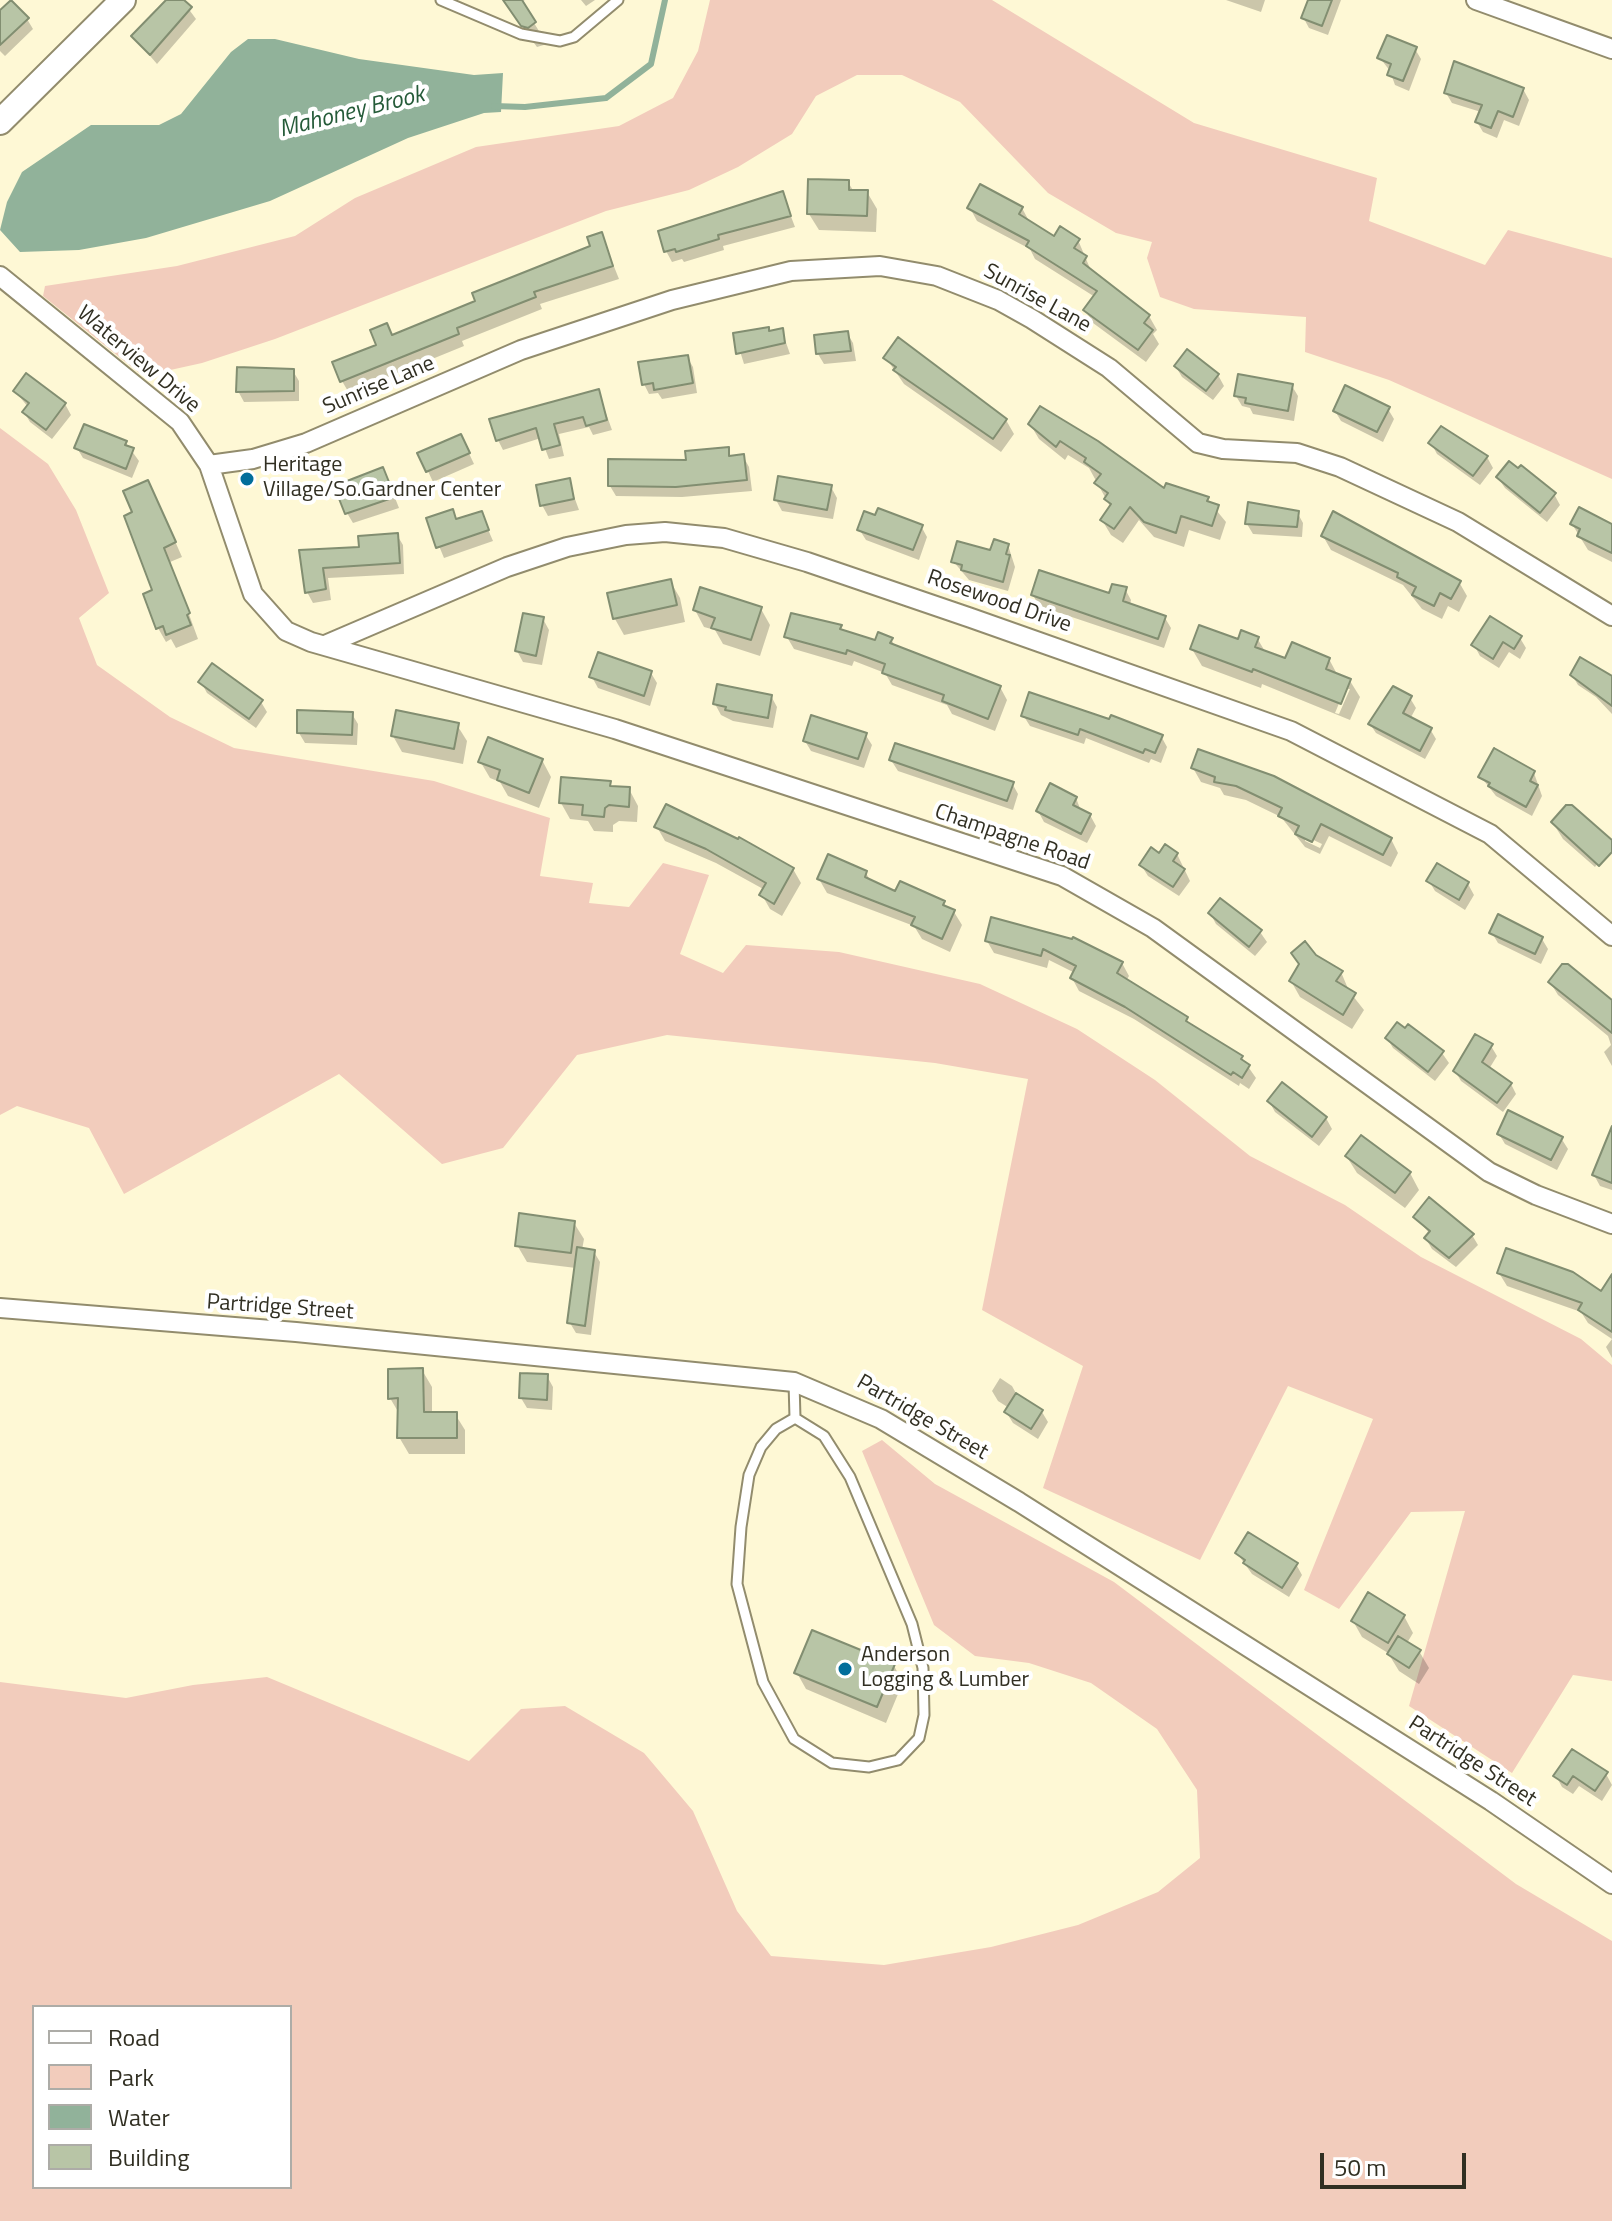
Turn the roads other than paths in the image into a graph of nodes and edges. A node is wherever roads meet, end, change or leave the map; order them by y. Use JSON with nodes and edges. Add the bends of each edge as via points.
{"nodes":[{"id":1,"x":123,"y":0,"type":"edge"},
{"id":2,"x":441,"y":0,"type":"edge"},
{"id":3,"x":618,"y":0,"type":"edge"},
{"id":4,"x":1476,"y":0,"type":"edge"},
{"id":5,"x":1612,"y":49,"type":"edge"},
{"id":6,"x":0,"y":122,"type":"edge"},
{"id":7,"x":0,"y":276,"type":"edge"},
{"id":8,"x":209,"y":465,"type":"junction"},
{"id":9,"x":1612,"y":616,"type":"edge"},
{"id":10,"x":325,"y":645,"type":"junction"},
{"id":11,"x":1612,"y":936,"type":"edge"},
{"id":12,"x":1612,"y":1224,"type":"edge"},
{"id":13,"x":0,"y":1308,"type":"edge"},
{"id":14,"x":794,"y":1382,"type":"junction"},
{"id":15,"x":795,"y":1418,"type":"junction"},
{"id":16,"x":1612,"y":1884,"type":"edge"}],
"edges":[{"from":1,"to":6,"type":"main road"},
{"from":2,"to":3,"type":"lane","via":[[521,34],[560,41],[582,31]]},
{"from":4,"to":5,"type":"street"},
{"from":7,"to":8,"type":"street","name":"Waterview Drive","via":[[170,412]]},
{"from":8,"to":9,"type":"street","name":"Sunrise Lane","via":[[306,443],[521,350],[672,300],[791,271],[880,266],[937,276],[1021,312],[1109,368],[1198,443],[1297,453],[1340,467],[1458,522]]},
{"from":8,"to":10,"type":"street","name":"Waterview Drive","via":[[253,594],[278,626]]},
{"from":10,"to":11,"type":"street","name":"Rosewood Drive","via":[[567,547],[665,532],[724,538],[927,602],[1291,731],[1490,834]]},
{"from":10,"to":12,"type":"street","name":"Champagne Road","via":[[615,729],[1062,876],[1153,928],[1489,1172]]},
{"from":13,"to":14,"type":"street","name":"Partridge Street","via":[[312,1333]]},
{"from":14,"to":15,"type":"lane"},
{"from":14,"to":16,"type":"street","name":"Partridge Street","via":[[881,1419],[1019,1502],[1491,1801]]},
{"from":15,"to":15,"type":"lane","via":[[761,1447],[749,1475],[741,1527],[737,1584],[763,1682],[794,1739],[832,1763],[869,1767],[898,1760],[919,1738],[924,1715],[923,1668],[912,1624],[850,1477],[824,1436]]}]}
